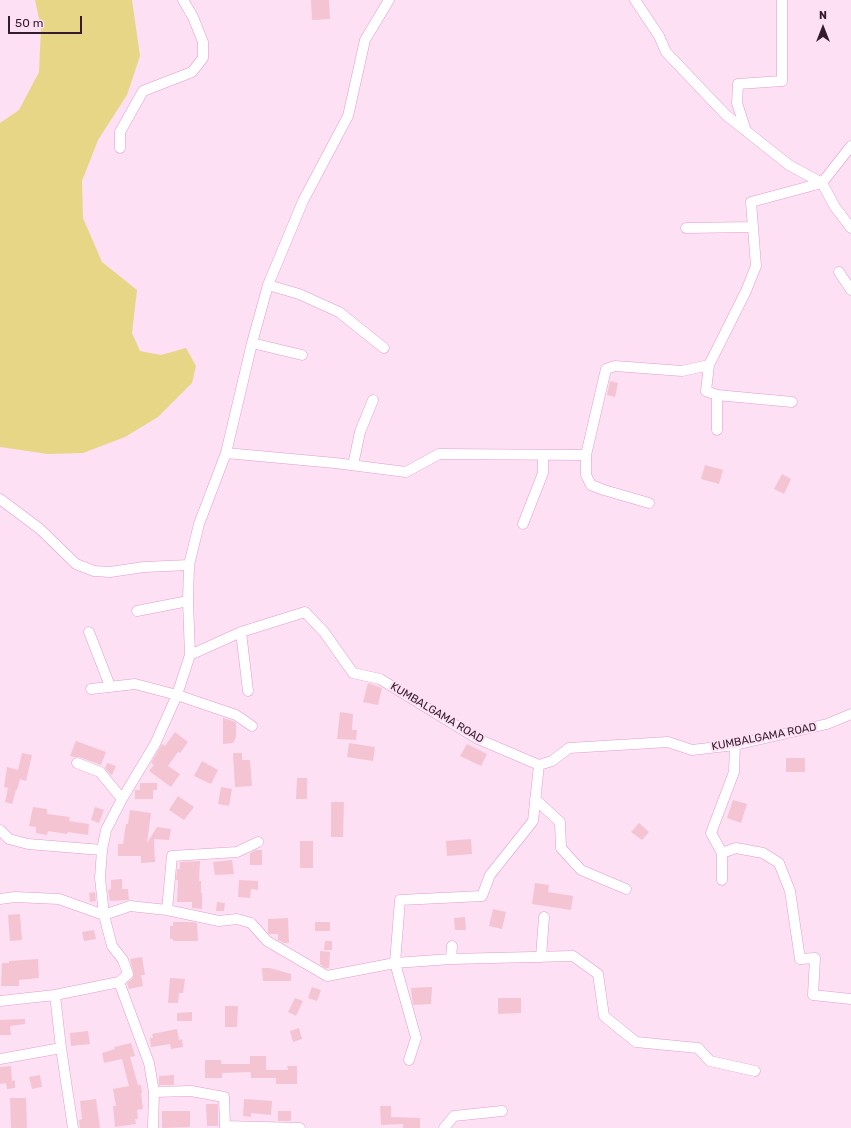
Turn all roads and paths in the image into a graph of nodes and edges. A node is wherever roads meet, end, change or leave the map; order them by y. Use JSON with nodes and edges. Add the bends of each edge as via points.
{"nodes":[{"id":1,"x":182,"y":0,"type":"edge"},
{"id":2,"x":389,"y":0,"type":"edge"},
{"id":3,"x":635,"y":0,"type":"edge"},
{"id":4,"x":782,"y":0,"type":"edge"},
{"id":5,"x":746,"y":131,"type":"junction"},
{"id":6,"x":851,"y":146,"type":"edge"},
{"id":7,"x":120,"y":148,"type":"dead end"},
{"id":8,"x":822,"y":183,"type":"junction"},
{"id":9,"x":753,"y":227,"type":"junction"},
{"id":10,"x":686,"y":228,"type":"dead end"},
{"id":11,"x":851,"y":228,"type":"edge"},
{"id":12,"x":839,"y":272,"type":"dead end"},
{"id":13,"x":268,"y":285,"type":"junction"},
{"id":14,"x":851,"y":290,"type":"edge"},
{"id":15,"x":252,"y":343,"type":"junction"},
{"id":16,"x":384,"y":348,"type":"dead end"},
{"id":17,"x":302,"y":355,"type":"dead end"},
{"id":18,"x":709,"y":365,"type":"junction"},
{"id":19,"x":717,"y":395,"type":"junction"},
{"id":20,"x":373,"y":400,"type":"dead end"},
{"id":21,"x":792,"y":402,"type":"dead end"},
{"id":22,"x":717,"y":430,"type":"dead end"},
{"id":23,"x":226,"y":453,"type":"junction"},
{"id":24,"x":544,"y":455,"type":"junction"},
{"id":25,"x":586,"y":455,"type":"junction"},
{"id":26,"x":353,"y":465,"type":"junction"},
{"id":27,"x":0,"y":499,"type":"edge"},
{"id":28,"x":649,"y":503,"type":"dead end"},
{"id":29,"x":523,"y":524,"type":"dead end"},
{"id":30,"x":189,"y":565,"type":"junction"},
{"id":31,"x":188,"y":601,"type":"junction"},
{"id":32,"x":137,"y":611,"type":"dead end"},
{"id":33,"x":88,"y":632,"type":"dead end"},
{"id":34,"x":241,"y":632,"type":"junction"},
{"id":35,"x":190,"y":655,"type":"junction"},
{"id":36,"x":110,"y":686,"type":"junction"},
{"id":37,"x":91,"y":688,"type":"dead end"},
{"id":38,"x":248,"y":692,"type":"dead end"},
{"id":39,"x":177,"y":695,"type":"junction"},
{"id":40,"x":851,"y":714,"type":"edge"},
{"id":41,"x":252,"y":726,"type":"dead end"},
{"id":42,"x":735,"y":745,"type":"junction"},
{"id":43,"x":77,"y":763,"type":"dead end"},
{"id":44,"x":539,"y":765,"type":"junction"},
{"id":45,"x":122,"y":799,"type":"junction"},
{"id":46,"x":535,"y":799,"type":"junction"},
{"id":47,"x":0,"y":830,"type":"edge"},
{"id":48,"x":258,"y":842,"type":"dead end"},
{"id":49,"x":102,"y":850,"type":"junction"},
{"id":50,"x":722,"y":853,"type":"junction"},
{"id":51,"x":722,"y":880,"type":"dead end"},
{"id":52,"x":626,"y":889,"type":"dead end"},
{"id":53,"x":0,"y":899,"type":"edge"},
{"id":54,"x":166,"y":910,"type":"junction"},
{"id":55,"x":104,"y":915,"type":"junction"},
{"id":56,"x":544,"y":917,"type":"dead end"},
{"id":57,"x":452,"y":946,"type":"dead end"},
{"id":58,"x":541,"y":957,"type":"junction"},
{"id":59,"x":451,"y":959,"type":"junction"},
{"id":60,"x":395,"y":962,"type":"junction"},
{"id":61,"x":119,"y":982,"type":"junction"},
{"id":62,"x":55,"y":995,"type":"junction"},
{"id":63,"x":851,"y":999,"type":"edge"},
{"id":64,"x":0,"y":1001,"type":"edge"},
{"id":65,"x":61,"y":1048,"type":"junction"},
{"id":66,"x":0,"y":1058,"type":"edge"},
{"id":67,"x":409,"y":1060,"type":"dead end"},
{"id":68,"x":755,"y":1071,"type":"dead end"},
{"id":69,"x":154,"y":1092,"type":"junction"},
{"id":70,"x":502,"y":1111,"type":"dead end"},
{"id":71,"x":73,"y":1128,"type":"edge"},
{"id":72,"x":153,"y":1128,"type":"edge"},
{"id":73,"x":300,"y":1128,"type":"edge"},
{"id":74,"x":444,"y":1128,"type":"edge"}],
"edges":[{"from":1,"to":7,"type":"street","via":[[193,17],[203,42],[203,58],[192,72],[143,91],[120,132]]},
{"from":2,"to":13,"type":"street","via":[[365,40],[348,116],[302,201]]},
{"from":3,"to":5,"type":"street","via":[[659,36],[666,52],[726,115]]},
{"from":4,"to":5,"type":"street","via":[[782,81],[738,84],[737,103]]},
{"from":5,"to":8,"type":"street","via":[[789,165]]},
{"from":6,"to":8,"type":"street"},
{"from":8,"to":9,"type":"street","via":[[751,202]]},
{"from":8,"to":11,"type":"street"},
{"from":9,"to":10,"type":"street"},
{"from":9,"to":18,"type":"street","via":[[756,266]]},
{"from":12,"to":14,"type":"street"},
{"from":13,"to":15,"type":"street"},
{"from":13,"to":16,"type":"street","via":[[299,294],[339,312]]},
{"from":15,"to":17,"type":"street"},
{"from":15,"to":23,"type":"street"},
{"from":18,"to":19,"type":"street","via":[[706,391]]},
{"from":18,"to":25,"type":"street","via":[[682,371],[615,366],[606,369]]},
{"from":19,"to":21,"type":"street"},
{"from":19,"to":22,"type":"street"},
{"from":20,"to":26,"type":"street","via":[[360,432]]},
{"from":23,"to":26,"type":"street"},
{"from":23,"to":30,"type":"street","via":[[199,524]]},
{"from":24,"to":25,"type":"street"},
{"from":24,"to":26,"type":"street","via":[[439,454],[406,472]]},
{"from":24,"to":29,"type":"street","via":[[543,473]]},
{"from":25,"to":28,"type":"street","via":[[586,476],[591,485]]},
{"from":27,"to":30,"type":"street","via":[[40,530],[76,564],[94,571],[110,572]]},
{"from":30,"to":31,"type":"street"},
{"from":31,"to":32,"type":"street"},
{"from":31,"to":35,"type":"street"},
{"from":33,"to":36,"type":"street"},
{"from":34,"to":35,"type":"street","name":"KUMBALGAMA ROAD"},
{"from":34,"to":38,"type":"street"},
{"from":34,"to":44,"type":"street","name":"KUMBALGAMA ROAD","via":[[305,612],[324,632],[353,673],[380,679],[478,739]]},
{"from":35,"to":39,"type":"street"},
{"from":36,"to":37,"type":"street"},
{"from":36,"to":39,"type":"street","via":[[135,684]]},
{"from":39,"to":41,"type":"street","via":[[236,715]]},
{"from":39,"to":45,"type":"street","via":[[155,744]]},
{"from":40,"to":42,"type":"street","name":"KUMBALGAMA ROAD","via":[[827,724]]},
{"from":42,"to":44,"type":"street","name":"KUMBALGAMA ROAD","via":[[692,750],[668,742],[570,748],[552,761]]},
{"from":42,"to":50,"type":"street","via":[[734,772],[711,833]]},
{"from":43,"to":45,"type":"street","via":[[100,772]]},
{"from":44,"to":46,"type":"street"},
{"from":45,"to":49,"type":"street","via":[[106,830]]},
{"from":46,"to":52,"type":"street","via":[[560,822],[561,848],[582,870]]},
{"from":46,"to":60,"type":"street","via":[[533,821],[490,875],[482,896],[400,900]]},
{"from":47,"to":49,"type":"street","via":[[9,839],[28,844]]},
{"from":48,"to":54,"type":"street","via":[[237,852],[172,856]]},
{"from":49,"to":55,"type":"street","via":[[100,878]]},
{"from":50,"to":51,"type":"street"},
{"from":50,"to":63,"type":"street","via":[[736,848],[763,853],[779,863],[790,891],[800,959],[815,958],[813,995]]},
{"from":53,"to":55,"type":"street","via":[[59,899]]},
{"from":54,"to":55,"type":"street","via":[[130,906]]},
{"from":54,"to":60,"type":"street","via":[[219,921],[237,920],[251,923],[267,941],[327,976]]},
{"from":55,"to":61,"type":"street","via":[[112,946],[123,960],[128,974]]},
{"from":56,"to":58,"type":"street"},
{"from":57,"to":59,"type":"street"},
{"from":58,"to":59,"type":"street"},
{"from":58,"to":68,"type":"street","via":[[573,956],[598,974],[604,1016],[636,1042],[698,1048],[710,1061]]},
{"from":59,"to":60,"type":"street"},
{"from":60,"to":67,"type":"street","via":[[416,1038]]},
{"from":61,"to":62,"type":"street"},
{"from":61,"to":69,"type":"street","via":[[149,1063]]},
{"from":62,"to":64,"type":"street"},
{"from":62,"to":65,"type":"street"},
{"from":65,"to":66,"type":"street"},
{"from":65,"to":71,"type":"street"},
{"from":69,"to":72,"type":"street"},
{"from":69,"to":73,"type":"street","via":[[191,1091],[224,1097],[225,1126]]},
{"from":70,"to":74,"type":"street","via":[[454,1116]]}]}
